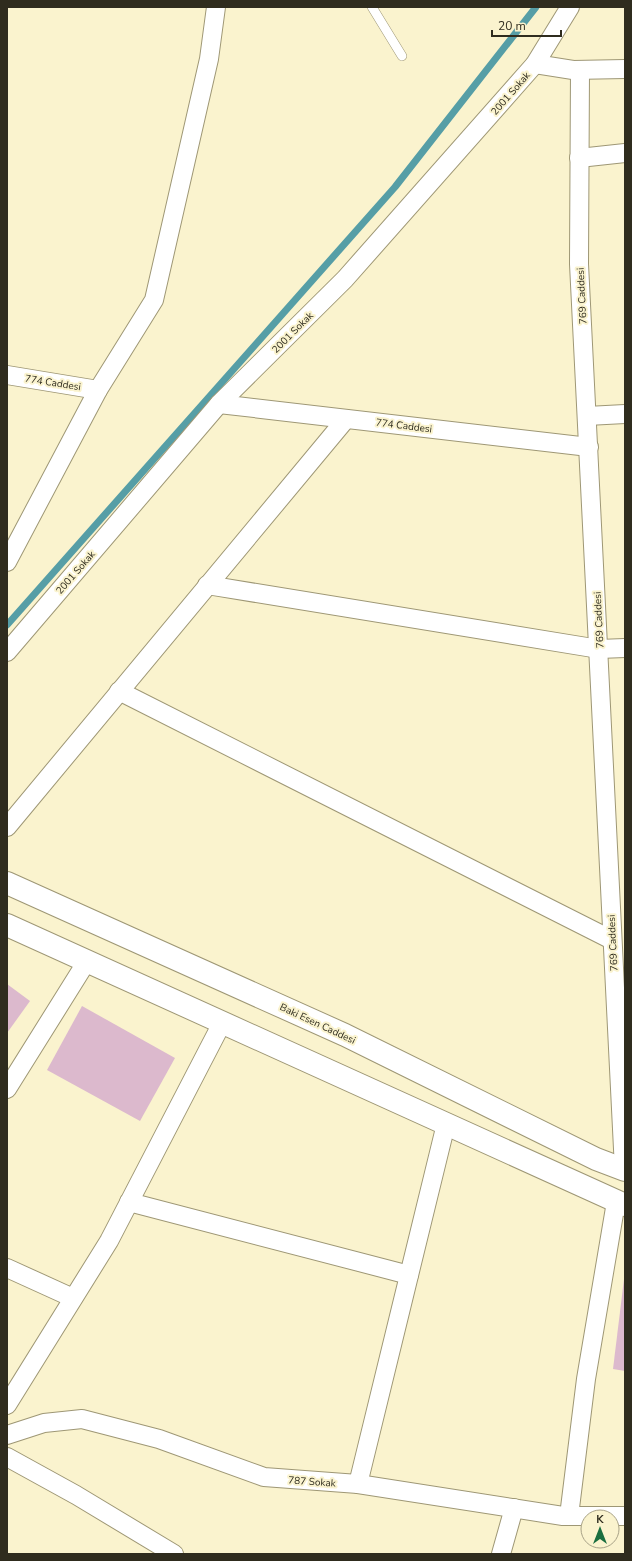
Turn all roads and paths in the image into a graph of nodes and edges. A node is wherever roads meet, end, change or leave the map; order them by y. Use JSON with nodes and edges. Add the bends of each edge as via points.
{"nodes":[{"id":1,"x":216,"y":7,"type":"edge"},
{"id":2,"x":372,"y":7,"type":"edge"},
{"id":3,"x":570,"y":7,"type":"edge"},
{"id":4,"x":402,"y":56,"type":"dead end"},
{"id":5,"x":535,"y":64,"type":"junction"},
{"id":6,"x":625,"y":69,"type":"edge"},
{"id":7,"x":580,"y":70,"type":"junction"},
{"id":8,"x":625,"y":153,"type":"edge"},
{"id":9,"x":580,"y":158,"type":"junction"},
{"id":10,"x":7,"y":375,"type":"edge"},
{"id":11,"x":98,"y":390,"type":"junction"},
{"id":12,"x":219,"y":404,"type":"junction"},
{"id":13,"x":625,"y":414,"type":"edge"},
{"id":14,"x":587,"y":416,"type":"junction"},
{"id":15,"x":346,"y":419,"type":"junction"},
{"id":16,"x":589,"y":446,"type":"junction"},
{"id":17,"x":7,"y":562,"type":"edge"},
{"id":18,"x":207,"y":585,"type":"junction"},
{"id":19,"x":625,"y":648,"type":"edge"},
{"id":20,"x":599,"y":649,"type":"junction"},
{"id":21,"x":7,"y":652,"type":"edge"},
{"id":22,"x":119,"y":691,"type":"junction"},
{"id":23,"x":7,"y":827,"type":"edge"},
{"id":24,"x":7,"y":883,"type":"edge"},
{"id":25,"x":7,"y":925,"type":"edge"},
{"id":26,"x":612,"y":940,"type":"junction"},
{"id":27,"x":87,"y":961,"type":"junction"},
{"id":28,"x":222,"y":1023,"type":"junction"},
{"id":29,"x":7,"y":1089,"type":"edge"},
{"id":30,"x":446,"y":1124,"type":"junction"},
{"id":31,"x":624,"y":1170,"type":"edge"},
{"id":32,"x":129,"y":1202,"type":"junction"},
{"id":33,"x":620,"y":1203,"type":"edge"},
{"id":34,"x":7,"y":1268,"type":"edge"},
{"id":35,"x":409,"y":1275,"type":"junction"},
{"id":36,"x":73,"y":1298,"type":"junction"},
{"id":37,"x":7,"y":1405,"type":"edge"},
{"id":38,"x":7,"y":1436,"type":"edge"},
{"id":39,"x":7,"y":1457,"type":"edge"},
{"id":40,"x":358,"y":1484,"type":"junction"},
{"id":41,"x":514,"y":1508,"type":"junction"},
{"id":42,"x":568,"y":1516,"type":"junction"},
{"id":43,"x":625,"y":1516,"type":"edge"},
{"id":44,"x":174,"y":1554,"type":"edge"},
{"id":45,"x":501,"y":1554,"type":"edge"}],
"edges":[{"from":1,"to":11,"type":"street","via":[[209,59],[154,300]]},
{"from":2,"to":4,"type":"lane"},
{"from":3,"to":5,"type":"street","name":"2001 Sokak"},
{"from":5,"to":7,"type":"street"},
{"from":5,"to":12,"type":"street","name":"2001 Sokak","via":[[345,279]]},
{"from":6,"to":7,"type":"street"},
{"from":7,"to":9,"type":"street","name":"769 Caddesi"},
{"from":8,"to":9,"type":"street"},
{"from":9,"to":14,"type":"street","name":"769 Caddesi","via":[[579,264]]},
{"from":10,"to":11,"type":"street","name":"774 Caddesi"},
{"from":11,"to":17,"type":"street"},
{"from":12,"to":15,"type":"street","name":"774 Caddesi"},
{"from":12,"to":21,"type":"street","name":"2001 Sokak"},
{"from":13,"to":14,"type":"street"},
{"from":14,"to":16,"type":"street","name":"769 Caddesi"},
{"from":15,"to":16,"type":"street","name":"774 Caddesi"},
{"from":15,"to":18,"type":"street"},
{"from":16,"to":20,"type":"street","name":"769 Caddesi"},
{"from":18,"to":20,"type":"street"},
{"from":18,"to":22,"type":"street"},
{"from":19,"to":20,"type":"street"},
{"from":20,"to":26,"type":"street","name":"769 Caddesi"},
{"from":22,"to":23,"type":"street"},
{"from":22,"to":26,"type":"street"},
{"from":24,"to":31,"type":"street","name":"Baki Esen Caddesi","via":[[345,1036],[596,1159]]},
{"from":25,"to":27,"type":"street"},
{"from":26,"to":31,"type":"street","name":"769 Caddesi"},
{"from":27,"to":28,"type":"street"},
{"from":27,"to":29,"type":"street"},
{"from":28,"to":30,"type":"street"},
{"from":28,"to":32,"type":"street"},
{"from":30,"to":33,"type":"street"},
{"from":30,"to":35,"type":"street"},
{"from":32,"to":35,"type":"street"},
{"from":32,"to":36,"type":"street","via":[[109,1241]]},
{"from":33,"to":42,"type":"street","via":[[586,1379]]},
{"from":34,"to":36,"type":"street"},
{"from":35,"to":40,"type":"street"},
{"from":36,"to":37,"type":"street"},
{"from":38,"to":40,"type":"street","name":"787 Sokak","via":[[44,1423],[82,1420],[159,1439],[264,1478]]},
{"from":39,"to":44,"type":"street"},
{"from":40,"to":41,"type":"street","name":"787 Sokak"},
{"from":41,"to":42,"type":"street","name":"787 Sokak"},
{"from":41,"to":45,"type":"street"},
{"from":42,"to":43,"type":"street","name":"787 Sokak"}]}
